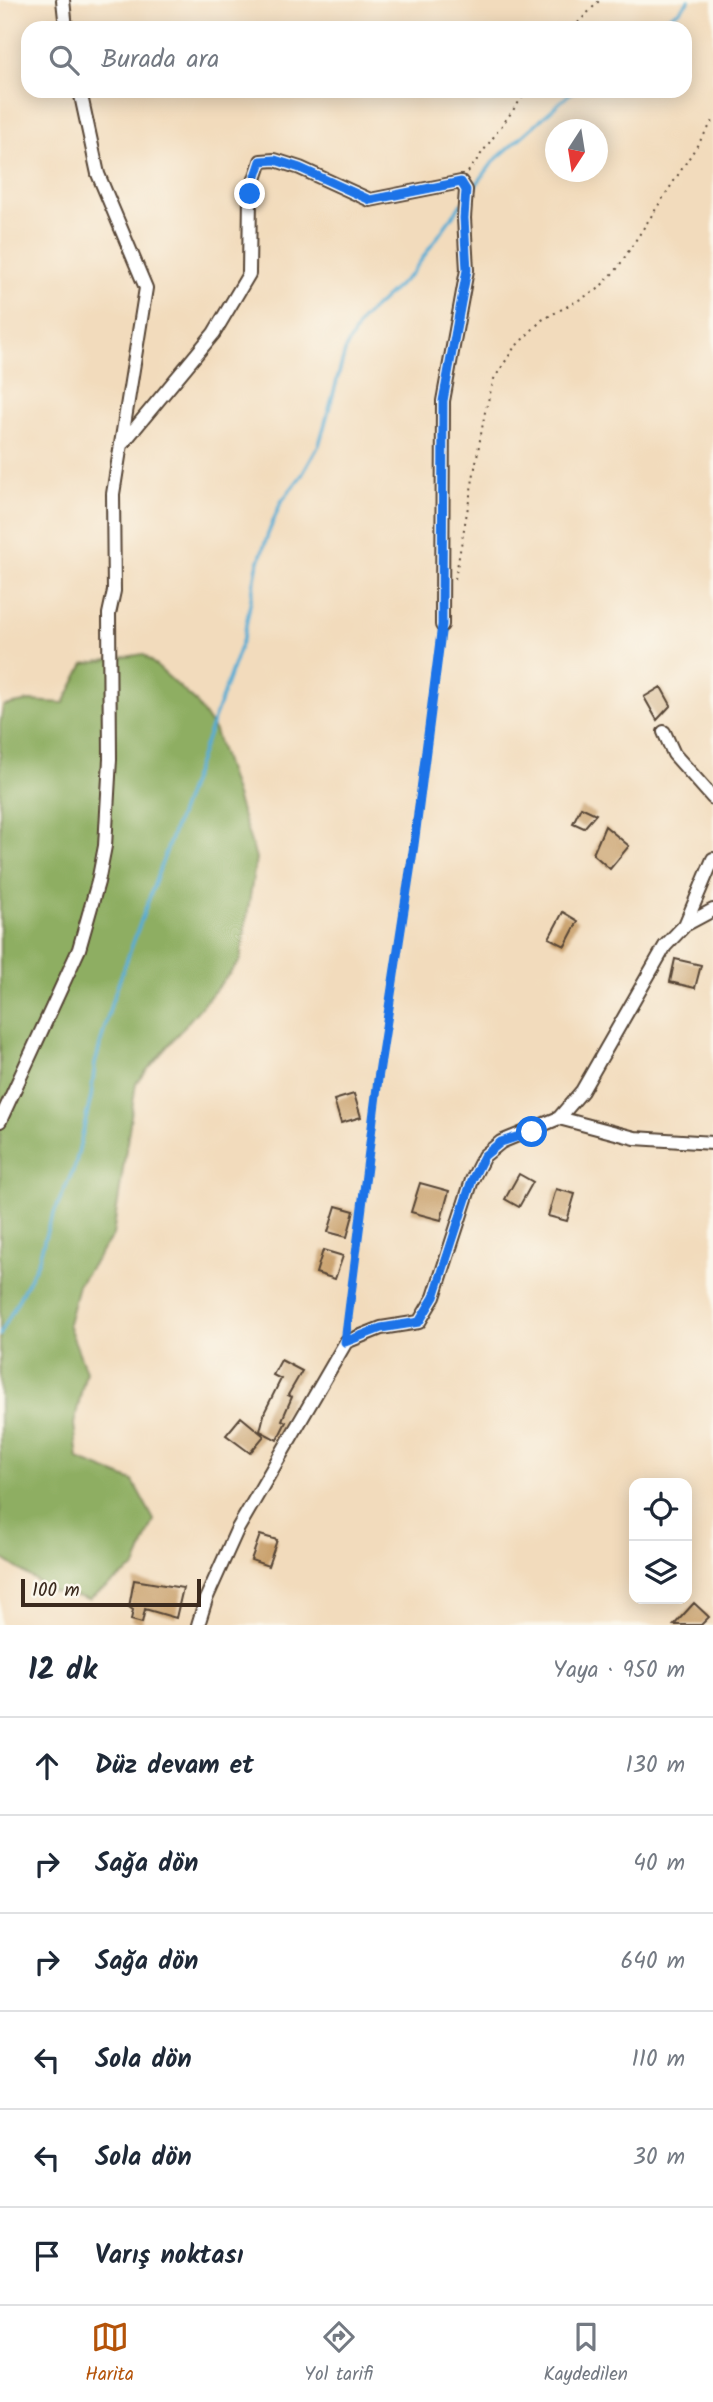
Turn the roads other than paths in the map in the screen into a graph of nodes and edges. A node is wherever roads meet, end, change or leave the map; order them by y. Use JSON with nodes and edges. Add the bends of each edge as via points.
{"nodes":[{"id":1,"x":62,"y":0,"type":"edge"},
{"id":2,"x":65,"y":21,"type":"edge"},
{"id":3,"x":82,"y":98,"type":"edge"},
{"id":4,"x":121,"y":444,"type":"junction"},
{"id":5,"x":442,"y":625,"type":"road end"},
{"id":6,"x":664,"y":732,"type":"dead end"},
{"id":7,"x":713,"y":798,"type":"edge"},
{"id":8,"x":713,"y":859,"type":"edge"},
{"id":9,"x":713,"y":910,"type":"edge"},
{"id":10,"x":685,"y":925,"type":"junction"},
{"id":11,"x":559,"y":1118,"type":"junction"},
{"id":12,"x":0,"y":1121,"type":"edge"},
{"id":13,"x":713,"y":1143,"type":"edge"},
{"id":14,"x":198,"y":1625,"type":"edge"}],
"edges":[{"from":1,"to":2,"type":"street"},
{"from":3,"to":4,"type":"street","via":[[98,174],[145,288]]},
{"from":4,"to":5,"type":"street","via":[[214,333],[249,274],[250,194],[261,161],[300,168],[370,200],[461,182],[466,190],[467,270],[443,401]]},
{"from":4,"to":12,"type":"street","via":[[113,494],[105,846],[79,949]]},
{"from":6,"to":7,"type":"street","via":[[674,754]]},
{"from":8,"to":10,"type":"street"},
{"from":9,"to":10,"type":"street"},
{"from":10,"to":11,"type":"street","via":[[665,946],[582,1091]]},
{"from":11,"to":13,"type":"street","via":[[635,1138]]},
{"from":11,"to":14,"type":"street","via":[[501,1142],[484,1156],[434,1297],[419,1322],[381,1328],[345,1342],[237,1530]]}]}
